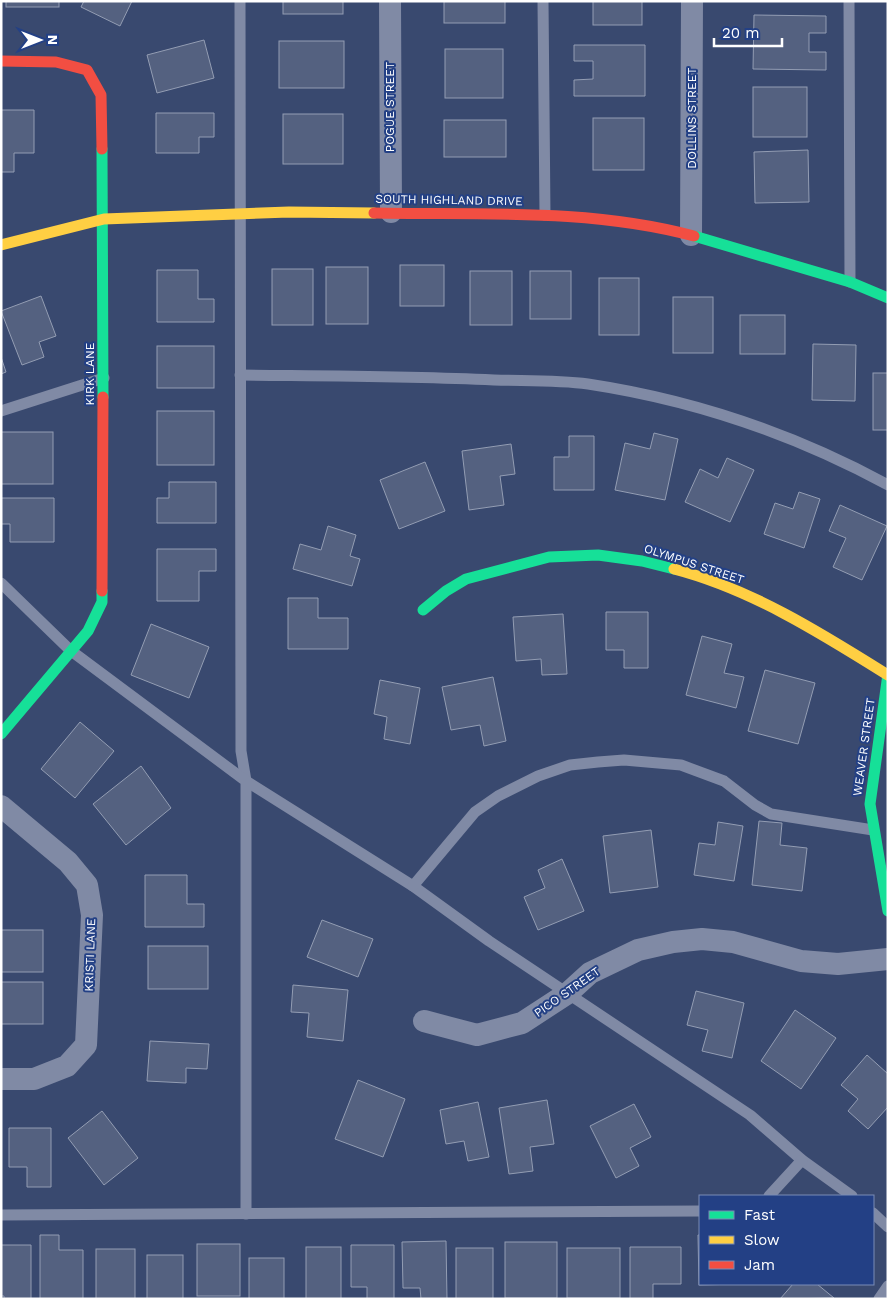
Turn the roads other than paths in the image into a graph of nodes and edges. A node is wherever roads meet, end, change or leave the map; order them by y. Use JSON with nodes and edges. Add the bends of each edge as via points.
{"nodes":[{"id":1,"x":240,"y":1,"type":"edge"},
{"id":2,"x":390,"y":1,"type":"edge"},
{"id":3,"x":543,"y":1,"type":"edge"},
{"id":4,"x":692,"y":1,"type":"edge"},
{"id":5,"x":849,"y":1,"type":"edge"},
{"id":6,"x":1,"y":61,"type":"edge"},
{"id":7,"x":391,"y":212,"type":"junction"},
{"id":8,"x":241,"y":214,"type":"junction"},
{"id":9,"x":545,"y":215,"type":"junction"},
{"id":10,"x":104,"y":219,"type":"junction"},
{"id":11,"x":691,"y":235,"type":"junction"},
{"id":12,"x":1,"y":245,"type":"edge"},
{"id":13,"x":850,"y":282,"type":"junction"},
{"id":14,"x":888,"y":298,"type":"edge"},
{"id":15,"x":240,"y":376,"type":"junction"},
{"id":16,"x":104,"y":378,"type":"junction"},
{"id":17,"x":1,"y":411,"type":"edge"},
{"id":18,"x":888,"y":486,"type":"edge"},
{"id":19,"x":1,"y":583,"type":"edge"},
{"id":20,"x":423,"y":610,"type":"dead end"},
{"id":21,"x":70,"y":650,"type":"junction"},
{"id":22,"x":888,"y":675,"type":"edge"},
{"id":23,"x":1,"y":734,"type":"edge"},
{"id":24,"x":246,"y":781,"type":"junction"},
{"id":25,"x":1,"y":806,"type":"edge"},
{"id":26,"x":873,"y":830,"type":"junction"},
{"id":27,"x":413,"y":886,"type":"junction"},
{"id":28,"x":888,"y":911,"type":"edge"},
{"id":29,"x":888,"y":959,"type":"edge"},
{"id":30,"x":568,"y":992,"type":"junction"},
{"id":31,"x":424,"y":1021,"type":"dead end"},
{"id":32,"x":1,"y":1079,"type":"edge"},
{"id":33,"x":802,"y":1160,"type":"junction"},
{"id":34,"x":770,"y":1195,"type":"edge"},
{"id":35,"x":851,"y":1195,"type":"edge"},
{"id":36,"x":699,"y":1211,"type":"edge"},
{"id":37,"x":246,"y":1214,"type":"junction"},
{"id":38,"x":874,"y":1214,"type":"edge"},
{"id":39,"x":1,"y":1215,"type":"edge"},
{"id":40,"x":888,"y":1227,"type":"edge"},
{"id":41,"x":888,"y":1286,"type":"edge"},
{"id":42,"x":879,"y":1299,"type":"edge"}],
"edges":[{"from":1,"to":8,"type":"lane"},
{"from":2,"to":7,"type":"street","name":"POGUE STREET"},
{"from":3,"to":9,"type":"lane"},
{"from":4,"to":11,"type":"street","name":"DOLLINS STREET"},
{"from":5,"to":13,"type":"lane"},
{"from":6,"to":10,"type":"street","name":"KIRK LANE","via":[[56,62],[87,70],[101,94]]},
{"from":7,"to":8,"type":"street","name":"SOUTH HIGHLAND DRIVE"},
{"from":7,"to":9,"type":"street","name":"SOUTH HIGHLAND DRIVE"},
{"from":8,"to":10,"type":"street","name":"SOUTH HIGHLAND DRIVE"},
{"from":8,"to":15,"type":"lane"},
{"from":9,"to":11,"type":"street","name":"SOUTH HIGHLAND DRIVE","via":[[638,224]]},
{"from":10,"to":12,"type":"street","name":"SOUTH HIGHLAND DRIVE"},
{"from":10,"to":16,"type":"street","name":"KIRK LANE"},
{"from":11,"to":13,"type":"street","name":"SOUTH HIGHLAND DRIVE"},
{"from":13,"to":14,"type":"street","name":"SOUTH HIGHLAND DRIVE"},
{"from":15,"to":18,"type":"lane","via":[[415,376],[587,384],[678,401],[773,431],[848,464]]},
{"from":15,"to":24,"type":"lane","via":[[241,751]]},
{"from":16,"to":17,"type":"lane"},
{"from":16,"to":21,"type":"street","name":"KIRK LANE","via":[[102,602],[88,631]]},
{"from":19,"to":21,"type":"lane"},
{"from":20,"to":22,"type":"street","name":"OLYMPUS STREET","via":[[449,589],[472,577],[553,556],[644,560],[750,596],[828,636]]},
{"from":21,"to":23,"type":"street","name":"KIRK LANE"},
{"from":21,"to":24,"type":"lane"},
{"from":22,"to":26,"type":"street","name":"WEAVER STREET","via":[[870,804]]},
{"from":24,"to":27,"type":"lane"},
{"from":24,"to":37,"type":"lane"},
{"from":25,"to":32,"type":"street","name":"KRISTI LANE","via":[[68,862],[87,886],[92,915],[86,1045],[67,1066],[34,1079]]},
{"from":26,"to":27,"type":"lane","via":[[771,814],[724,781],[681,765],[624,760],[570,765],[538,776],[475,812]]},
{"from":26,"to":28,"type":"street","name":"WEAVER STREET"},
{"from":27,"to":30,"type":"lane"},
{"from":29,"to":30,"type":"street","name":"PICO STREET","via":[[838,964],[801,961],[733,942],[702,939],[638,950],[590,973]]},
{"from":30,"to":31,"type":"street","name":"PICO STREET","via":[[522,1023],[477,1035]]},
{"from":30,"to":33,"type":"lane","via":[[750,1115]]},
{"from":33,"to":34,"type":"lane"},
{"from":33,"to":35,"type":"lane"},
{"from":36,"to":37,"type":"lane"},
{"from":37,"to":39,"type":"lane"},
{"from":38,"to":40,"type":"lane"},
{"from":41,"to":42,"type":"lane"}]}
